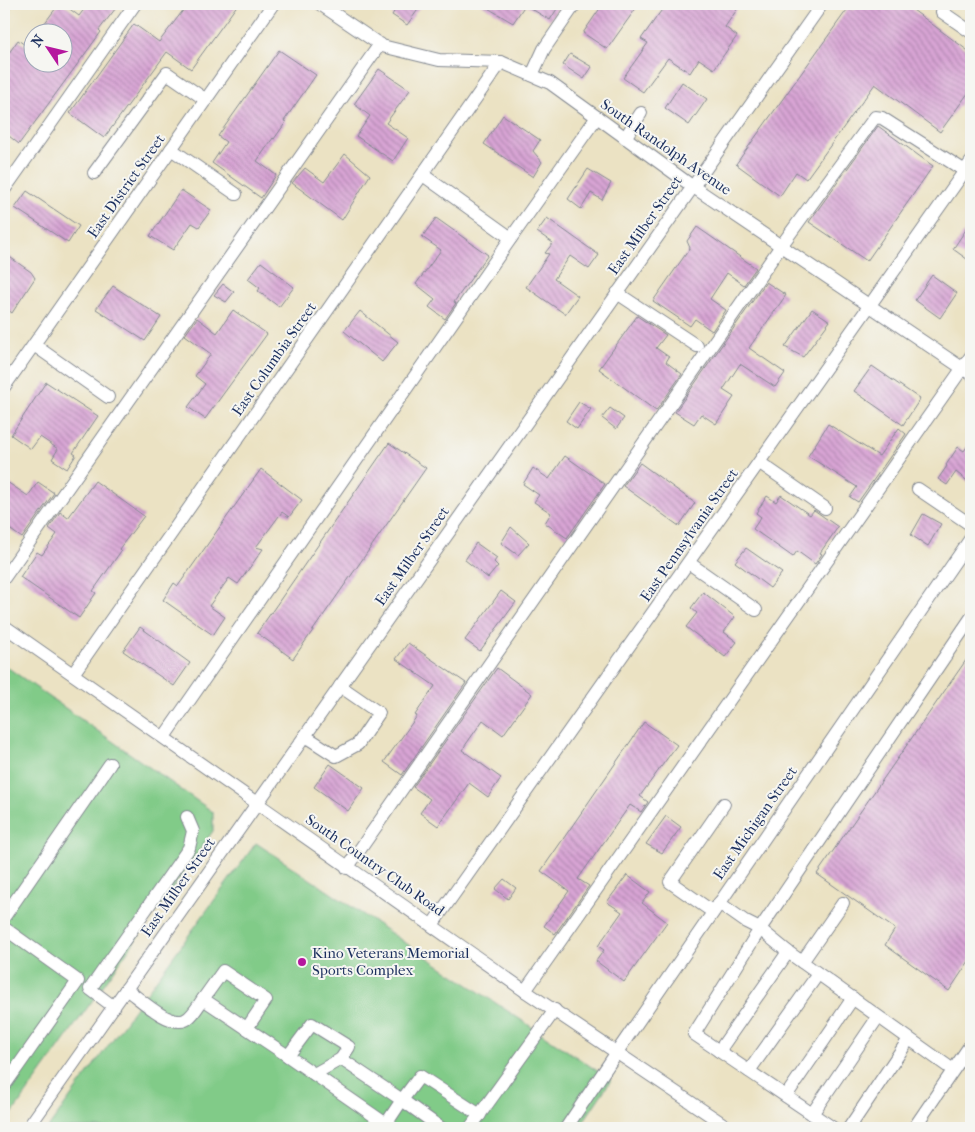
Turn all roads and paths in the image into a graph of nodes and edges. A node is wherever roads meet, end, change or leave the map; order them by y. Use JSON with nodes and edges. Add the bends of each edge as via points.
{"nodes":[{"id":1,"x":134,"y":4,"type":"edge"},
{"id":2,"x":273,"y":4,"type":"edge"},
{"id":3,"x":320,"y":4,"type":"edge"},
{"id":4,"x":575,"y":4,"type":"edge"},
{"id":5,"x":822,"y":4,"type":"edge"},
{"id":6,"x":942,"y":12,"type":"dead end"},
{"id":7,"x":971,"y":32,"type":"edge"},
{"id":8,"x":380,"y":44,"type":"junction"},
{"id":9,"x":501,"y":62,"type":"junction"},
{"id":10,"x":532,"y":75,"type":"junction"},
{"id":11,"x":206,"y":100,"type":"junction"},
{"id":12,"x":641,"y":113,"type":"dead end"},
{"id":13,"x":597,"y":117,"type":"junction"},
{"id":14,"x":625,"y":138,"type":"junction"},
{"id":15,"x":172,"y":149,"type":"junction"},
{"id":16,"x":968,"y":166,"type":"edge"},
{"id":17,"x":94,"y":173,"type":"dead end"},
{"id":18,"x":423,"y":175,"type":"junction"},
{"id":19,"x":692,"y":186,"type":"junction"},
{"id":20,"x":4,"y":190,"type":"edge"},
{"id":21,"x":236,"y":194,"type":"dead end"},
{"id":22,"x":511,"y":238,"type":"junction"},
{"id":23,"x":781,"y":246,"type":"junction"},
{"id":24,"x":617,"y":293,"type":"junction"},
{"id":25,"x":870,"y":307,"type":"junction"},
{"id":26,"x":34,"y":345,"type":"junction"},
{"id":27,"x":697,"y":346,"type":"dead end"},
{"id":28,"x":971,"y":356,"type":"edge"},
{"id":29,"x":967,"y":371,"type":"edge"},
{"id":30,"x":4,"y":387,"type":"edge"},
{"id":31,"x":108,"y":397,"type":"dead end"},
{"id":32,"x":760,"y":463,"type":"junction"},
{"id":33,"x":918,"y":489,"type":"dead end"},
{"id":34,"x":825,"y":508,"type":"dead end"},
{"id":35,"x":971,"y":525,"type":"edge"},
{"id":36,"x":971,"y":538,"type":"edge"},
{"id":37,"x":689,"y":563,"type":"junction"},
{"id":38,"x":5,"y":573,"type":"edge"},
{"id":39,"x":756,"y":610,"type":"dead end"},
{"id":40,"x":971,"y":618,"type":"edge"},
{"id":41,"x":4,"y":626,"type":"edge"},
{"id":42,"x":73,"y":674,"type":"junction"},
{"id":43,"x":340,"y":686,"type":"junction"},
{"id":44,"x":305,"y":736,"type":"junction"},
{"id":45,"x":164,"y":737,"type":"junction"},
{"id":46,"x":110,"y":764,"type":"dead end"},
{"id":47,"x":258,"y":803,"type":"junction"},
{"id":48,"x":724,"y":804,"type":"dead end"},
{"id":49,"x":187,"y":817,"type":"dead end"},
{"id":50,"x":347,"y":868,"type":"junction"},
{"id":51,"x":844,"y":903,"type":"dead end"},
{"id":52,"x":716,"y":907,"type":"junction"},
{"id":53,"x":4,"y":917,"type":"edge"},
{"id":54,"x":432,"y":925,"type":"junction"},
{"id":55,"x":4,"y":928,"type":"edge"},
{"id":56,"x":760,"y":930,"type":"junction"},
{"id":57,"x":788,"y":952,"type":"junction"},
{"id":58,"x":802,"y":962,"type":"junction"},
{"id":59,"x":818,"y":974,"type":"junction"},
{"id":60,"x":126,"y":989,"type":"junction"},
{"id":61,"x":525,"y":991,"type":"junction"},
{"id":62,"x":852,"y":998,"type":"junction"},
{"id":63,"x":203,"y":999,"type":"junction"},
{"id":64,"x":114,"y":1007,"type":"junction"},
{"id":65,"x":554,"y":1010,"type":"junction"},
{"id":66,"x":878,"y":1017,"type":"junction"},
{"id":67,"x":247,"y":1028,"type":"junction"},
{"id":68,"x":909,"y":1039,"type":"junction"},
{"id":69,"x":971,"y":1044,"type":"edge"},
{"id":70,"x":719,"y":1051,"type":"junction"},
{"id":71,"x":617,"y":1052,"type":"junction"},
{"id":72,"x":288,"y":1056,"type":"junction"},
{"id":73,"x":341,"y":1059,"type":"junction"},
{"id":74,"x":953,"y":1070,"type":"junction"},
{"id":75,"x":749,"y":1071,"type":"junction"},
{"id":76,"x":314,"y":1074,"type":"junction"},
{"id":77,"x":4,"y":1086,"type":"edge"},
{"id":78,"x":786,"y":1096,"type":"junction"},
{"id":79,"x":402,"y":1100,"type":"junction"},
{"id":80,"x":812,"y":1114,"type":"junction"},
{"id":81,"x":480,"y":1115,"type":"junction"},
{"id":82,"x":388,"y":1126,"type":"edge"},
{"id":83,"x":28,"y":1128,"type":"edge"},
{"id":84,"x":441,"y":1128,"type":"edge"},
{"id":85,"x":470,"y":1128,"type":"edge"},
{"id":86,"x":566,"y":1128,"type":"edge"},
{"id":87,"x":729,"y":1128,"type":"edge"},
{"id":88,"x":833,"y":1128,"type":"edge"},
{"id":89,"x":849,"y":1128,"type":"edge"},
{"id":90,"x":914,"y":1128,"type":"edge"}],
"edges":[{"from":1,"to":20,"type":"street"},
{"from":2,"to":11,"type":"street","name":"East District Street"},
{"from":3,"to":8,"type":"street","name":"South Randolph Avenue"},
{"from":4,"to":10,"type":"street","via":[[544,49]]},
{"from":5,"to":19,"type":"street","name":"East Milber Street"},
{"from":6,"to":7,"type":"street"},
{"from":8,"to":9,"type":"street","name":"South Randolph Avenue","via":[[439,60]]},
{"from":8,"to":38,"type":"street"},
{"from":9,"to":10,"type":"street","name":"South Randolph Avenue"},
{"from":9,"to":18,"type":"street","name":"East Columbia Street"},
{"from":10,"to":13,"type":"street","name":"South Randolph Avenue"},
{"from":11,"to":15,"type":"street","name":"East District Street"},
{"from":11,"to":17,"type":"street","via":[[167,74]]},
{"from":12,"to":14,"type":"street"},
{"from":13,"to":14,"type":"street","name":"South Randolph Avenue"},
{"from":13,"to":22,"type":"street"},
{"from":14,"to":19,"type":"street","name":"South Randolph Avenue"},
{"from":15,"to":21,"type":"street"},
{"from":15,"to":26,"type":"street","name":"East District Street"},
{"from":16,"to":23,"type":"street","via":[[875,117]]},
{"from":16,"to":25,"type":"street","name":"East Pennsylvania Street"},
{"from":18,"to":22,"type":"street"},
{"from":18,"to":42,"type":"street","name":"East Columbia Street"},
{"from":19,"to":23,"type":"street","name":"South Randolph Avenue"},
{"from":19,"to":24,"type":"street","name":"East Milber Street"},
{"from":22,"to":45,"type":"street"},
{"from":23,"to":25,"type":"street","name":"South Randolph Avenue"},
{"from":23,"to":50,"type":"street"},
{"from":24,"to":27,"type":"street"},
{"from":24,"to":43,"type":"street","name":"East Milber Street"},
{"from":25,"to":29,"type":"street","name":"South Randolph Avenue"},
{"from":25,"to":32,"type":"street","name":"East Pennsylvania Street"},
{"from":26,"to":30,"type":"street","name":"East District Street"},
{"from":26,"to":31,"type":"street"},
{"from":28,"to":29,"type":"street"},
{"from":29,"to":61,"type":"street"},
{"from":32,"to":34,"type":"street"},
{"from":32,"to":37,"type":"street","name":"East Pennsylvania Street"},
{"from":33,"to":35,"type":"street"},
{"from":36,"to":52,"type":"street","name":"East Michigan Street"},
{"from":37,"to":39,"type":"street"},
{"from":37,"to":54,"type":"street","name":"East Pennsylvania Street"},
{"from":40,"to":56,"type":"street"},
{"from":41,"to":42,"type":"street","name":"South Country Club Road"},
{"from":42,"to":45,"type":"street","name":"South Country Club Road"},
{"from":43,"to":44,"type":"street","name":"East Milber Street"},
{"from":43,"to":44,"type":"street","via":[[379,713],[358,744],[336,756]]},
{"from":44,"to":47,"type":"street","name":"East Milber Street"},
{"from":45,"to":47,"type":"street","name":"South Country Club Road"},
{"from":46,"to":53,"type":"street"},
{"from":47,"to":50,"type":"street","name":"South Country Club Road"},
{"from":47,"to":60,"type":"street","name":"East Milber Street"},
{"from":48,"to":52,"type":"street","via":[[670,882]]},
{"from":49,"to":64,"type":"street","via":[[193,831],[189,848],[90,989]]},
{"from":50,"to":54,"type":"street","name":"South Country Club Road"},
{"from":51,"to":58,"type":"street"},
{"from":52,"to":56,"type":"street"},
{"from":52,"to":71,"type":"street","name":"East Michigan Street"},
{"from":54,"to":61,"type":"street","name":"South Country Club Road"},
{"from":55,"to":77,"type":"street","via":[[78,981]]},
{"from":56,"to":57,"type":"street"},
{"from":56,"to":70,"type":"street","via":[[694,1034]]},
{"from":57,"to":58,"type":"street"},
{"from":57,"to":70,"type":"street"},
{"from":58,"to":59,"type":"street"},
{"from":59,"to":62,"type":"street"},
{"from":59,"to":75,"type":"street"},
{"from":60,"to":63,"type":"street","via":[[168,1019],[178,1022],[190,1016]]},
{"from":60,"to":64,"type":"street","name":"East Milber Street"},
{"from":61,"to":65,"type":"street","name":"South Country Club Road"},
{"from":62,"to":66,"type":"street"},
{"from":62,"to":78,"type":"street"},
{"from":63,"to":67,"type":"street"},
{"from":63,"to":67,"type":"street","via":[[223,971],[266,1000]]},
{"from":64,"to":83,"type":"street","name":"East Milber Street"},
{"from":65,"to":71,"type":"street","name":"South Country Club Road"},
{"from":65,"to":81,"type":"street"},
{"from":66,"to":68,"type":"street"},
{"from":66,"to":80,"type":"street"},
{"from":67,"to":72,"type":"street"},
{"from":68,"to":74,"type":"street"},
{"from":68,"to":89,"type":"street"},
{"from":69,"to":74,"type":"street"},
{"from":70,"to":75,"type":"street"},
{"from":71,"to":86,"type":"street","name":"East Michigan Street"},
{"from":71,"to":87,"type":"street","name":"South Country Club Road"},
{"from":72,"to":73,"type":"street","via":[[312,1024],[349,1047]]},
{"from":72,"to":76,"type":"street"},
{"from":73,"to":76,"type":"street"},
{"from":73,"to":79,"type":"street"},
{"from":74,"to":90,"type":"street"},
{"from":75,"to":78,"type":"street"},
{"from":76,"to":82,"type":"street"},
{"from":78,"to":80,"type":"street"},
{"from":79,"to":81,"type":"street","via":[[420,1076]]},
{"from":79,"to":82,"type":"street"},
{"from":79,"to":84,"type":"street"},
{"from":80,"to":88,"type":"street"},
{"from":81,"to":85,"type":"street"}]}
